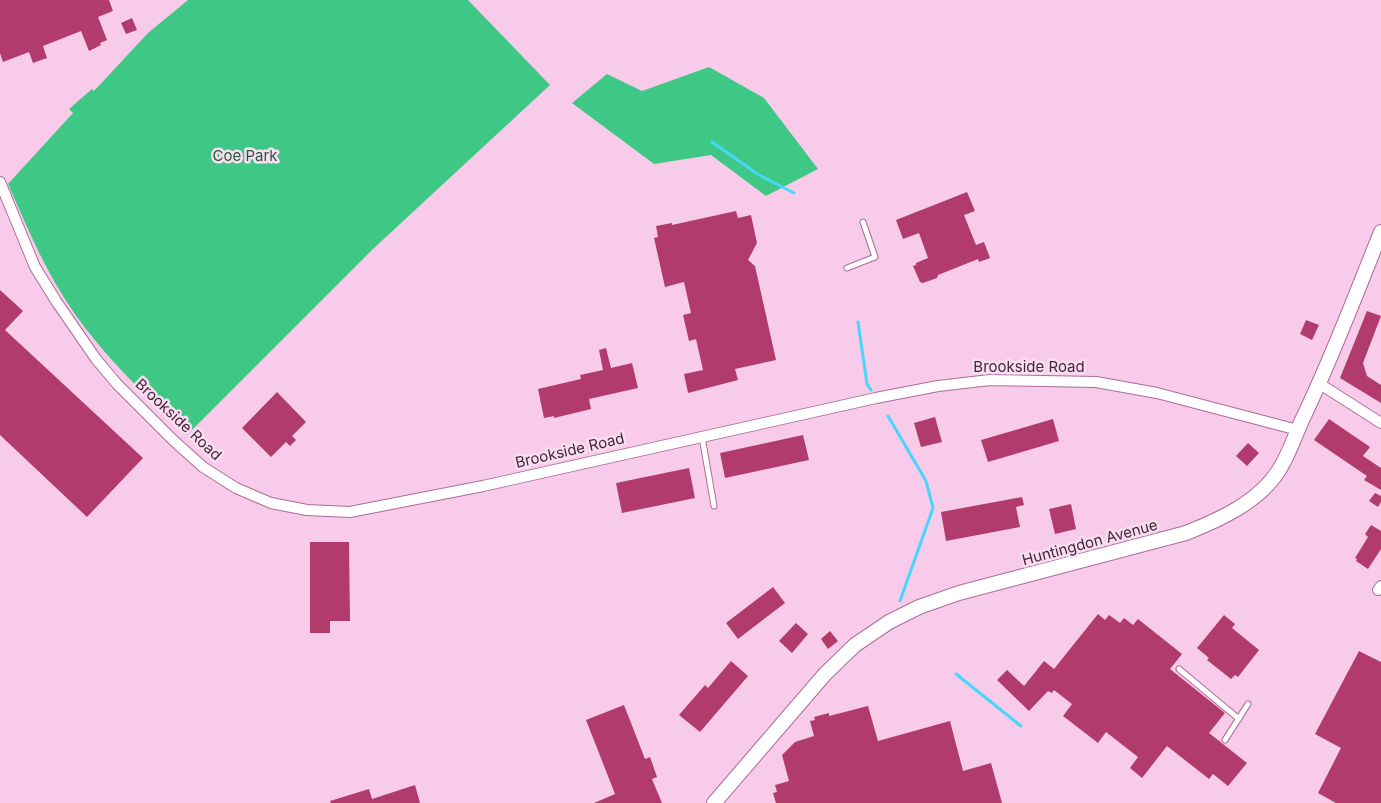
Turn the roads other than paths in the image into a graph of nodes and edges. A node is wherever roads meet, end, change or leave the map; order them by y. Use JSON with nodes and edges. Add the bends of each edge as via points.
{"nodes":[{"id":1,"x":0,"y":182,"type":"edge"},
{"id":2,"x":863,"y":222,"type":"dead end"},
{"id":3,"x":1381,"y":232,"type":"edge"},
{"id":4,"x":846,"y":268,"type":"dead end"},
{"id":5,"x":1320,"y":384,"type":"junction"},
{"id":6,"x":1381,"y":423,"type":"edge"},
{"id":7,"x":1298,"y":430,"type":"junction"},
{"id":8,"x":702,"y":436,"type":"junction"},
{"id":9,"x":714,"y":506,"type":"dead end"},
{"id":10,"x":1179,"y":669,"type":"dead end"},
{"id":11,"x":1248,"y":704,"type":"dead end"},
{"id":12,"x":1238,"y":719,"type":"junction"},
{"id":13,"x":1225,"y":740,"type":"dead end"},
{"id":14,"x":714,"y":803,"type":"edge"}],
"edges":[{"from":1,"to":8,"type":"street","name":"Brookside Road","via":[[35,267],[101,365],[203,467],[236,488],[272,503],[307,510],[350,512],[483,486]]},
{"from":2,"to":4,"type":"lane","via":[[875,257]]},
{"from":3,"to":5,"type":"main road","name":"Huntingdon Avenue"},
{"from":5,"to":6,"type":"street"},
{"from":5,"to":7,"type":"main road","name":"Huntingdon Avenue"},
{"from":7,"to":8,"type":"street","name":"Brookside Road","via":[[1156,393],[1096,382],[990,380],[876,398]]},
{"from":7,"to":14,"type":"main road","name":"Huntingdon Avenue","via":[[1279,471],[1260,492],[1215,522],[1176,536],[959,593],[919,607],[888,623],[855,645],[825,674]]},
{"from":8,"to":9,"type":"lane"},
{"from":10,"to":12,"type":"lane"},
{"from":11,"to":12,"type":"lane"},
{"from":12,"to":13,"type":"lane"}]}
